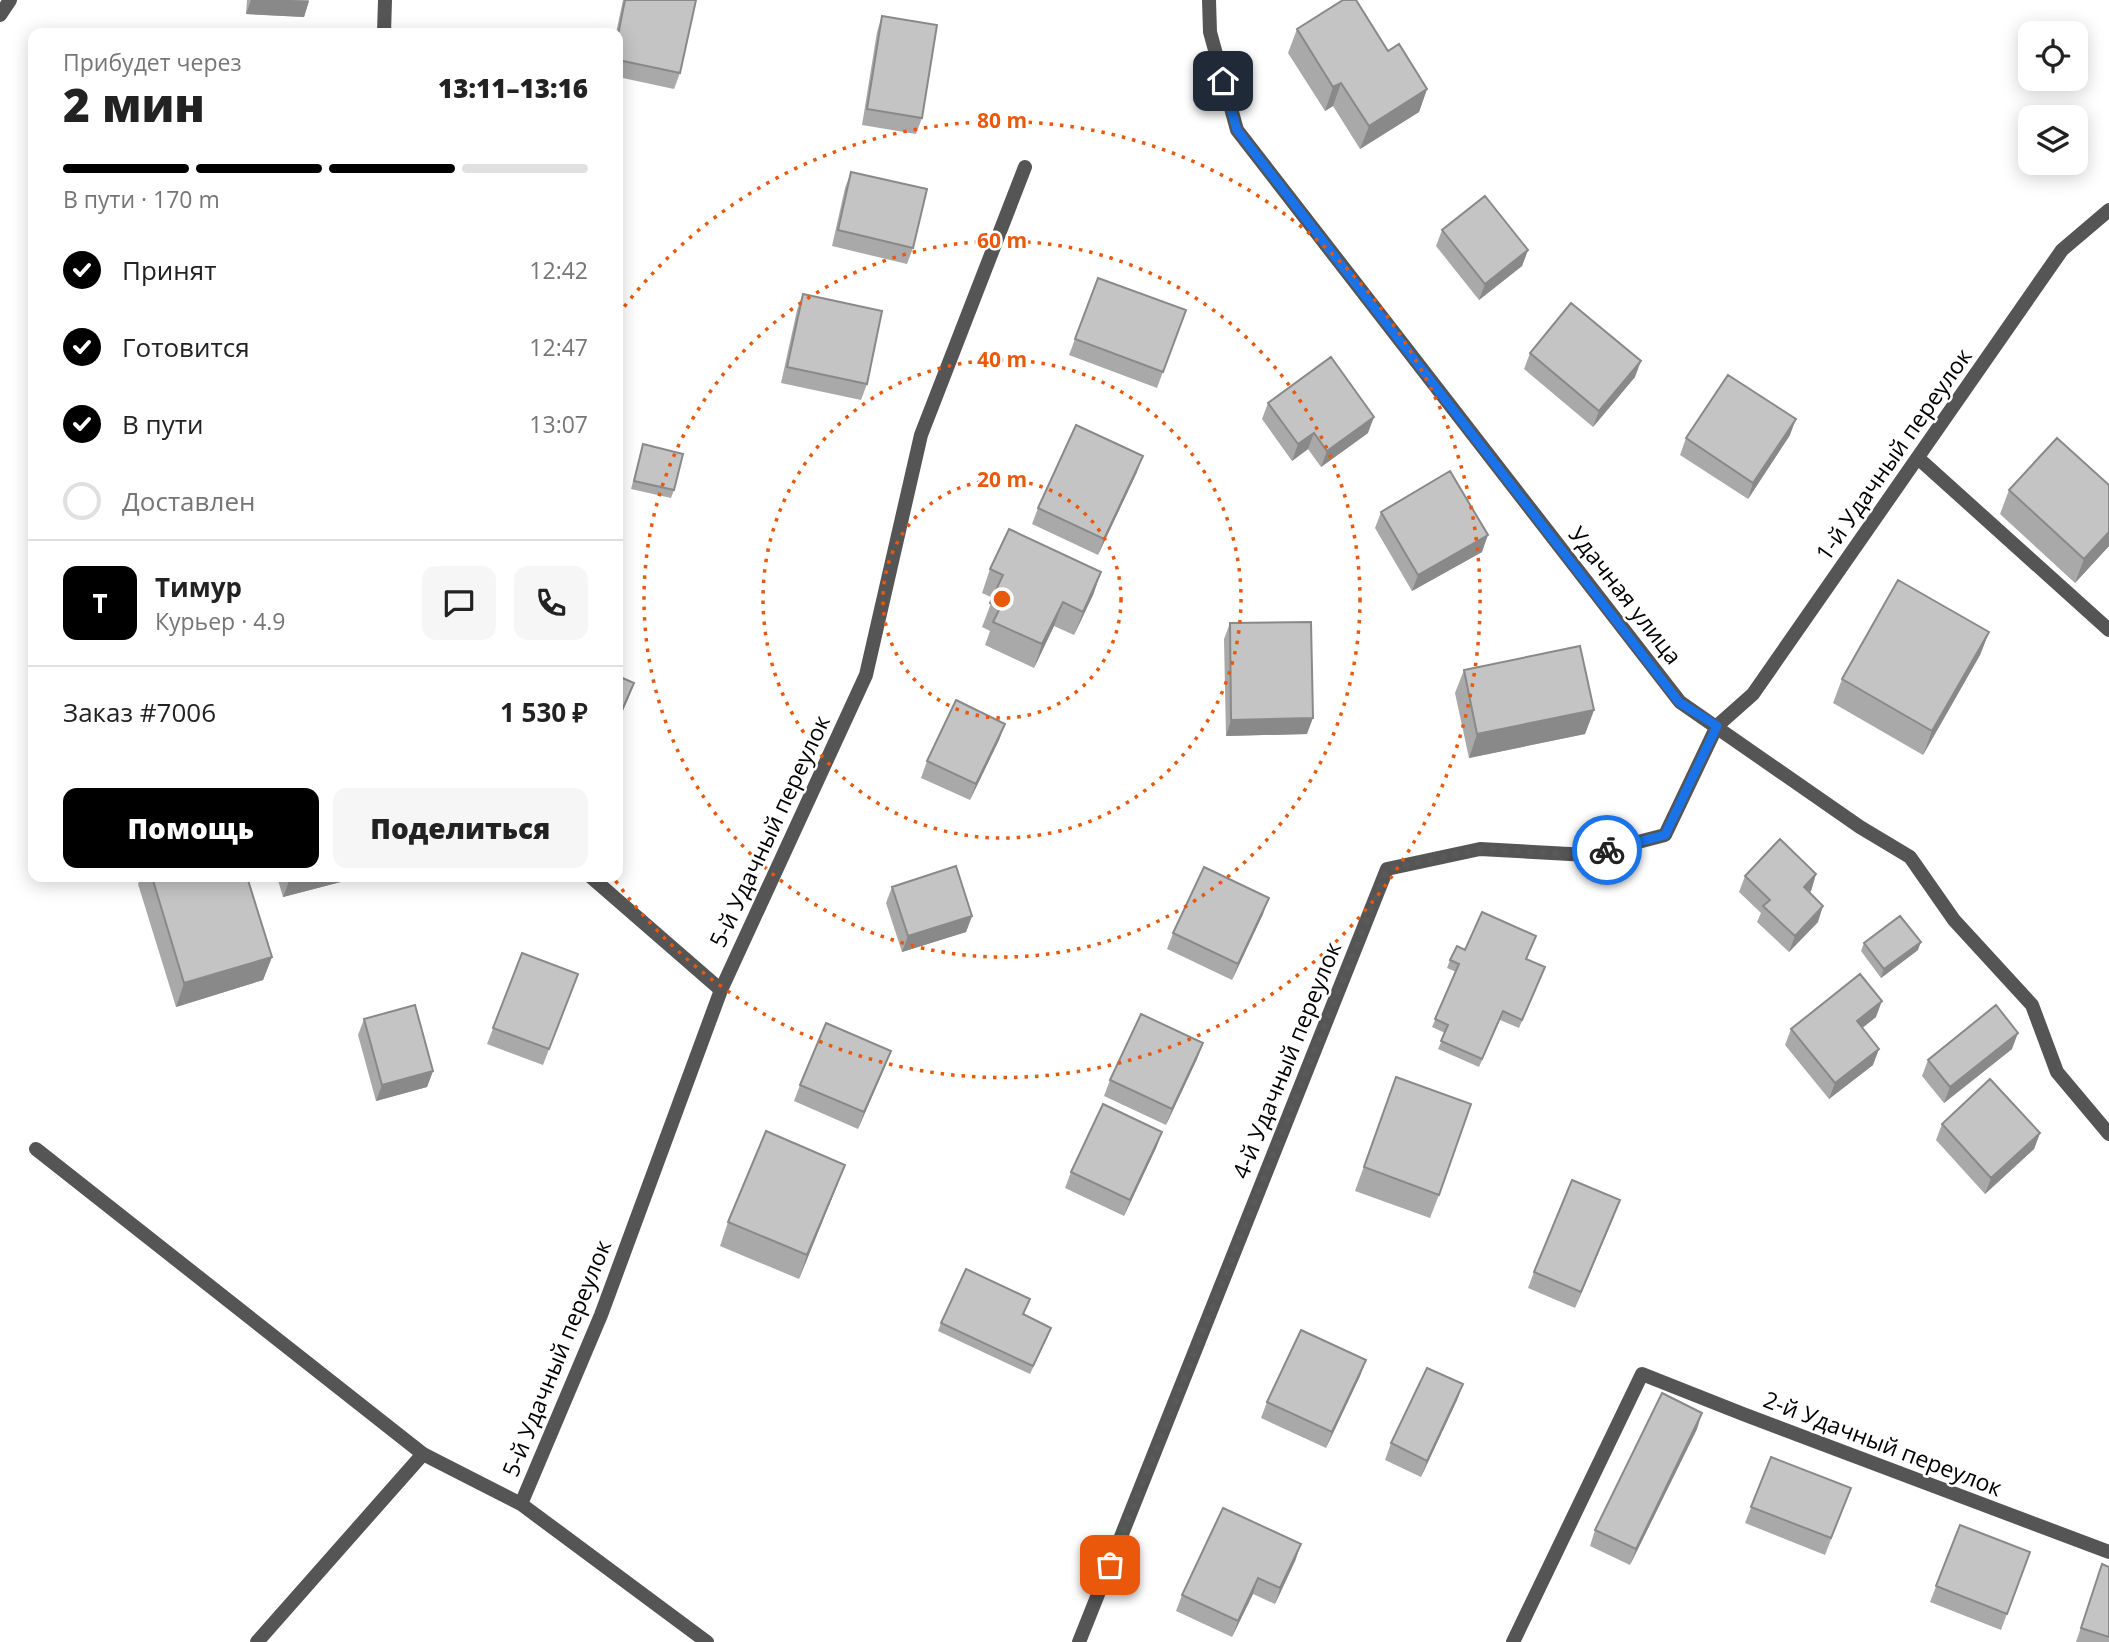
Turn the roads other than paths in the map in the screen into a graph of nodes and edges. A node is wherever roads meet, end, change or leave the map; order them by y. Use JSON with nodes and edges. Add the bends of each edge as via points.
{"nodes":[{"id":1,"x":10,"y":0,"type":"edge"},
{"id":2,"x":385,"y":0,"type":"edge"},
{"id":3,"x":1209,"y":0,"type":"edge"},
{"id":4,"x":0,"y":15,"type":"edge"},
{"id":5,"x":384,"y":28,"type":"edge"},
{"id":6,"x":1025,"y":167,"type":"dead end"},
{"id":7,"x":2109,"y":210,"type":"edge"},
{"id":8,"x":1918,"y":458,"type":"junction"},
{"id":9,"x":2109,"y":630,"type":"edge"},
{"id":10,"x":1717,"y":726,"type":"junction"},
{"id":11,"x":597,"y":882,"type":"edge"},
{"id":12,"x":721,"y":990,"type":"junction"},
{"id":13,"x":2109,"y":1134,"type":"edge"},
{"id":14,"x":36,"y":1149,"type":"dead end"},
{"id":15,"x":423,"y":1454,"type":"junction"},
{"id":16,"x":522,"y":1504,"type":"junction"},
{"id":17,"x":2109,"y":1552,"type":"edge"},
{"id":18,"x":257,"y":1642,"type":"edge"},
{"id":19,"x":707,"y":1642,"type":"edge"},
{"id":20,"x":1079,"y":1642,"type":"edge"},
{"id":21,"x":1513,"y":1642,"type":"edge"}],
"edges":[{"from":1,"to":4,"type":"street"},
{"from":2,"to":5,"type":"street"},
{"from":3,"to":10,"type":"street","name":"Удачная улица","via":[[1210,32],[1237,130],[1679,702]]},
{"from":6,"to":12,"type":"street","name":"5-й Удачный переулок","via":[[921,435],[866,675]]},
{"from":7,"to":8,"type":"street","name":"1-й Удачный переулок","via":[[2062,250]]},
{"from":8,"to":9,"type":"street"},
{"from":8,"to":10,"type":"street","name":"1-й Удачный переулок","via":[[1753,695]]},
{"from":10,"to":13,"type":"street","name":"Удачная улица","via":[[1910,857],[1954,920],[2032,1005],[2057,1072]]},
{"from":10,"to":20,"type":"street","name":"4-й Удачный переулок","via":[[1665,835],[1588,855],[1480,849],[1387,869]]},
{"from":11,"to":12,"type":"street"},
{"from":12,"to":16,"type":"street","name":"5-й Удачный переулок","via":[[601,1315]]},
{"from":14,"to":15,"type":"street"},
{"from":15,"to":16,"type":"street"},
{"from":15,"to":18,"type":"street"},
{"from":16,"to":19,"type":"street"},
{"from":17,"to":21,"type":"street","name":"2-й Удачный переулок","via":[[1643,1374]]}]}
